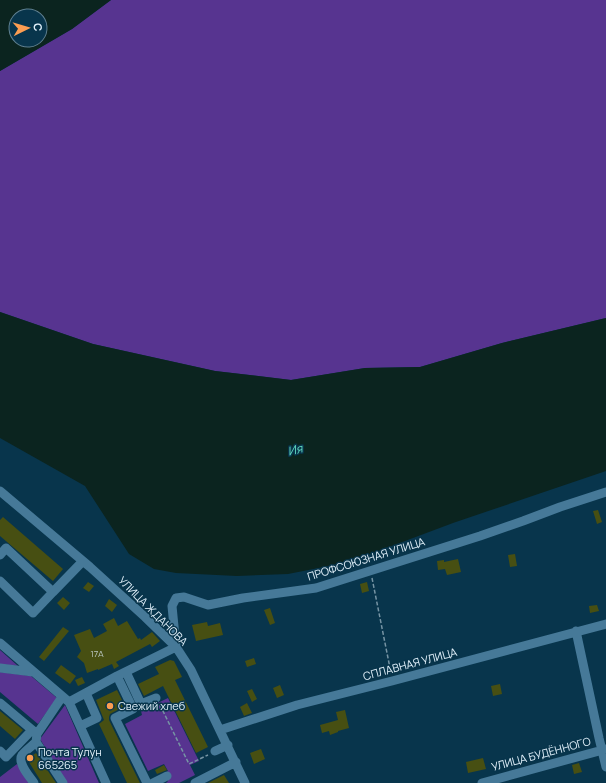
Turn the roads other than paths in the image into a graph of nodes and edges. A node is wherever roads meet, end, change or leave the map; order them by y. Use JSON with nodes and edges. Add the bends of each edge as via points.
{"nodes":[{"id":1,"x":0,"y":491,"type":"edge"},
{"id":2,"x":606,"y":492,"type":"edge"},
{"id":3,"x":0,"y":555,"type":"edge"},
{"id":4,"x":83,"y":561,"type":"junction"},
{"id":5,"x":0,"y":581,"type":"edge"},
{"id":6,"x":53,"y":592,"type":"junction"},
{"id":7,"x":606,"y":624,"type":"edge"},
{"id":8,"x":576,"y":631,"type":"junction"},
{"id":9,"x":0,"y":643,"type":"edge"},
{"id":10,"x":176,"y":647,"type":"junction"},
{"id":11,"x":0,"y":668,"type":"edge"},
{"id":12,"x":33,"y":672,"type":"junction"},
{"id":13,"x":126,"y":672,"type":"junction"},
{"id":14,"x":118,"y":676,"type":"junction"},
{"id":15,"x":86,"y":693,"type":"junction"},
{"id":16,"x":156,"y":698,"type":"road end"},
{"id":17,"x":66,"y":699,"type":"junction"},
{"id":18,"x":0,"y":703,"type":"edge"},
{"id":19,"x":80,"y":726,"type":"junction"},
{"id":20,"x":220,"y":730,"type":"junction"},
{"id":21,"x":35,"y":735,"type":"junction"},
{"id":22,"x":228,"y":745,"type":"junction"},
{"id":23,"x":604,"y":750,"type":"edge"},
{"id":24,"x":0,"y":751,"type":"edge"},
{"id":25,"x":215,"y":751,"type":"road end"},
{"id":26,"x":236,"y":762,"type":"junction"},
{"id":27,"x":606,"y":767,"type":"edge"},
{"id":28,"x":167,"y":776,"type":"dead end"},
{"id":29,"x":34,"y":783,"type":"edge"},
{"id":30,"x":63,"y":783,"type":"edge"},
{"id":31,"x":106,"y":783,"type":"edge"},
{"id":32,"x":147,"y":783,"type":"edge"},
{"id":33,"x":153,"y":783,"type":"edge"},
{"id":34,"x":195,"y":783,"type":"edge"},
{"id":35,"x":245,"y":783,"type":"edge"},
{"id":36,"x":482,"y":783,"type":"edge"}],
"edges":[{"from":1,"to":4,"type":"street","name":"УЛИЦА ЖДАНОВА"},
{"from":2,"to":10,"type":"street","name":"ПРОФСОЮЗНАЯ УЛИЦА","via":[[480,536],[316,588],[208,605],[184,597],[176,598],[172,606]]},
{"from":3,"to":6,"type":"street","via":[[6,548]]},
{"from":4,"to":6,"type":"street"},
{"from":4,"to":10,"type":"street","name":"УЛИЦА ЖДАНОВА"},
{"from":5,"to":6,"type":"street","via":[[33,613]]},
{"from":7,"to":8,"type":"street","name":"СПЛАВНАЯ УЛИЦА"},
{"from":8,"to":20,"type":"street","name":"СПЛАВНАЯ УЛИЦА","via":[[296,705]]},
{"from":8,"to":23,"type":"street"},
{"from":9,"to":12,"type":"street"},
{"from":10,"to":13,"type":"street"},
{"from":10,"to":20,"type":"street","name":"УЛИЦА ЖДАНОВА","via":[[191,670]]},
{"from":11,"to":12,"type":"street"},
{"from":12,"to":17,"type":"street"},
{"from":13,"to":14,"type":"street"},
{"from":13,"to":16,"type":"street","via":[[141,704]]},
{"from":14,"to":15,"type":"street"},
{"from":14,"to":32,"type":"street","via":[[133,709],[115,718]]},
{"from":15,"to":17,"type":"street"},
{"from":15,"to":19,"type":"street","via":[[97,718]]},
{"from":17,"to":19,"type":"street"},
{"from":17,"to":21,"type":"street"},
{"from":18,"to":21,"type":"street"},
{"from":19,"to":31,"type":"street"},
{"from":20,"to":22,"type":"street","name":"УЛИЦА ЖДАНОВА"},
{"from":21,"to":24,"type":"street","via":[[6,757]]},
{"from":21,"to":29,"type":"street","via":[[21,759]]},
{"from":21,"to":30,"type":"street"},
{"from":22,"to":25,"type":"street"},
{"from":22,"to":26,"type":"street","name":"УЛИЦА ЖДАНОВА"},
{"from":23,"to":27,"type":"street"},
{"from":23,"to":36,"type":"street","name":"УЛИЦА БУДЁННОГО"},
{"from":26,"to":34,"type":"street"},
{"from":26,"to":35,"type":"street","name":"УЛИЦА ЖДАНОВА"},
{"from":28,"to":33,"type":"street"}]}
